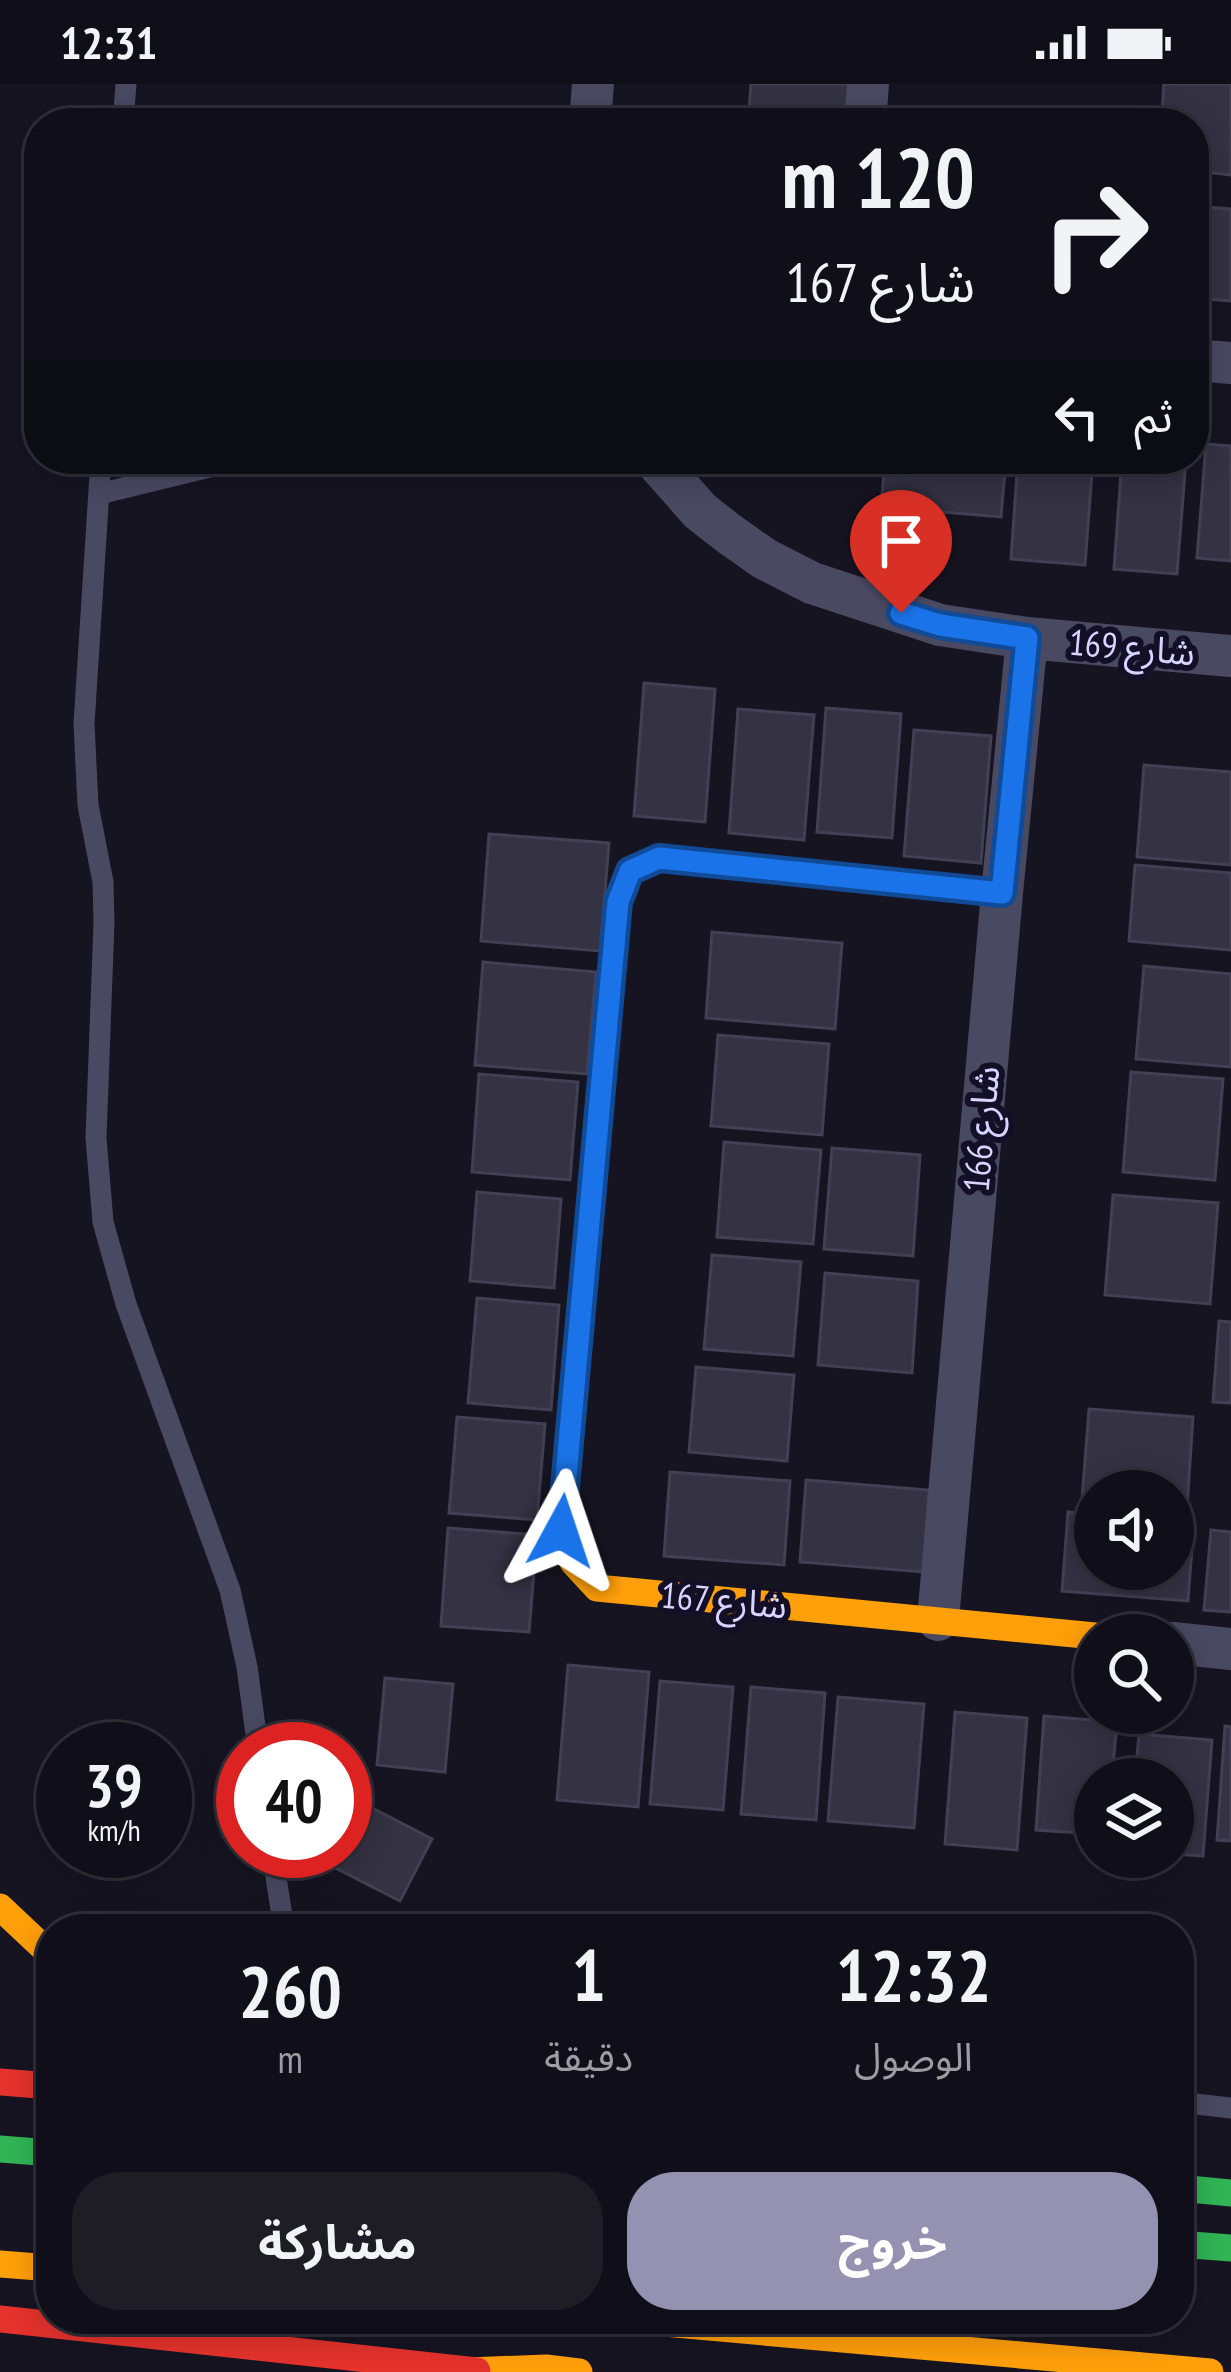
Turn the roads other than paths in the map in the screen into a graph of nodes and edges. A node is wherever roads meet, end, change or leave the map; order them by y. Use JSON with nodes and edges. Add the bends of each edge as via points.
{"nodes":[{"id":1,"x":100,"y":474,"type":"edge"},
{"id":2,"x":181,"y":474,"type":"edge"},
{"id":3,"x":667,"y":474,"type":"edge"},
{"id":4,"x":99,"y":494,"type":"junction"},
{"id":5,"x":1027,"y":638,"type":"junction"},
{"id":6,"x":1231,"y":656,"type":"edge"},
{"id":7,"x":1002,"y":893,"type":"junction"},
{"id":8,"x":938,"y":1620,"type":"junction"},
{"id":9,"x":1074,"y":1634,"type":"edge"},
{"id":10,"x":1194,"y":1645,"type":"edge"},
{"id":11,"x":1231,"y":1649,"type":"edge"},
{"id":12,"x":255,"y":1722,"type":"edge"},
{"id":13,"x":276,"y":1878,"type":"edge"},
{"id":14,"x":0,"y":1907,"type":"edge"},
{"id":15,"x":282,"y":1914,"type":"edge"},
{"id":16,"x":36,"y":1941,"type":"edge"},
{"id":17,"x":0,"y":2082,"type":"edge"},
{"id":18,"x":36,"y":2085,"type":"edge"},
{"id":19,"x":1194,"y":2104,"type":"edge"},
{"id":20,"x":1231,"y":2108,"type":"edge"},
{"id":21,"x":1,"y":2149,"type":"edge"},
{"id":22,"x":36,"y":2152,"type":"edge"},
{"id":23,"x":1194,"y":2189,"type":"edge"},
{"id":24,"x":1231,"y":2193,"type":"edge"},
{"id":25,"x":1194,"y":2245,"type":"edge"},
{"id":26,"x":1231,"y":2248,"type":"edge"},
{"id":27,"x":0,"y":2264,"type":"edge"},
{"id":28,"x":36,"y":2267,"type":"edge"},
{"id":29,"x":0,"y":2319,"type":"edge"},
{"id":30,"x":36,"y":2323,"type":"edge"},
{"id":31,"x":138,"y":2334,"type":"edge"},
{"id":32,"x":786,"y":2334,"type":"edge"},
{"id":33,"x":477,"y":2371,"type":"edge"},
{"id":34,"x":442,"y":2372,"type":"edge"},
{"id":35,"x":579,"y":2372,"type":"edge"},
{"id":36,"x":1210,"y":2372,"type":"edge"}],
"edges":[{"from":1,"to":4,"type":"lane"},
{"from":2,"to":4,"type":"lane"},
{"from":3,"to":5,"type":"street","name":"شارع 169","via":[[728,533],[812,583],[940,625]]},
{"from":4,"to":12,"type":"lane","via":[[84,767],[103,882],[96,1138],[103,1222],[230,1590]]},
{"from":5,"to":6,"type":"street","name":"شارع 169"},
{"from":5,"to":7,"type":"street","name":"شارع 166"},
{"from":7,"to":8,"type":"street","name":"شارع 166"},
{"from":7,"to":8,"type":"main road","name":"شارع 167","via":[[659,858],[630,871],[618,902],[561,1531],[572,1562],[597,1588]]},
{"from":8,"to":9,"type":"main road","name":"شارع 167"},
{"from":10,"to":11,"type":"street"},
{"from":13,"to":15,"type":"lane"},
{"from":14,"to":16,"type":"main road"},
{"from":17,"to":18,"type":"main road"},
{"from":19,"to":20,"type":"lane"},
{"from":21,"to":22,"type":"main road"},
{"from":23,"to":24,"type":"main road"},
{"from":25,"to":26,"type":"main road"},
{"from":27,"to":28,"type":"main road"},
{"from":29,"to":30,"type":"main road"},
{"from":31,"to":33,"type":"main road"},
{"from":32,"to":36,"type":"main road"},
{"from":33,"to":34,"type":"main road"},
{"from":33,"to":35,"type":"main road"}]}
